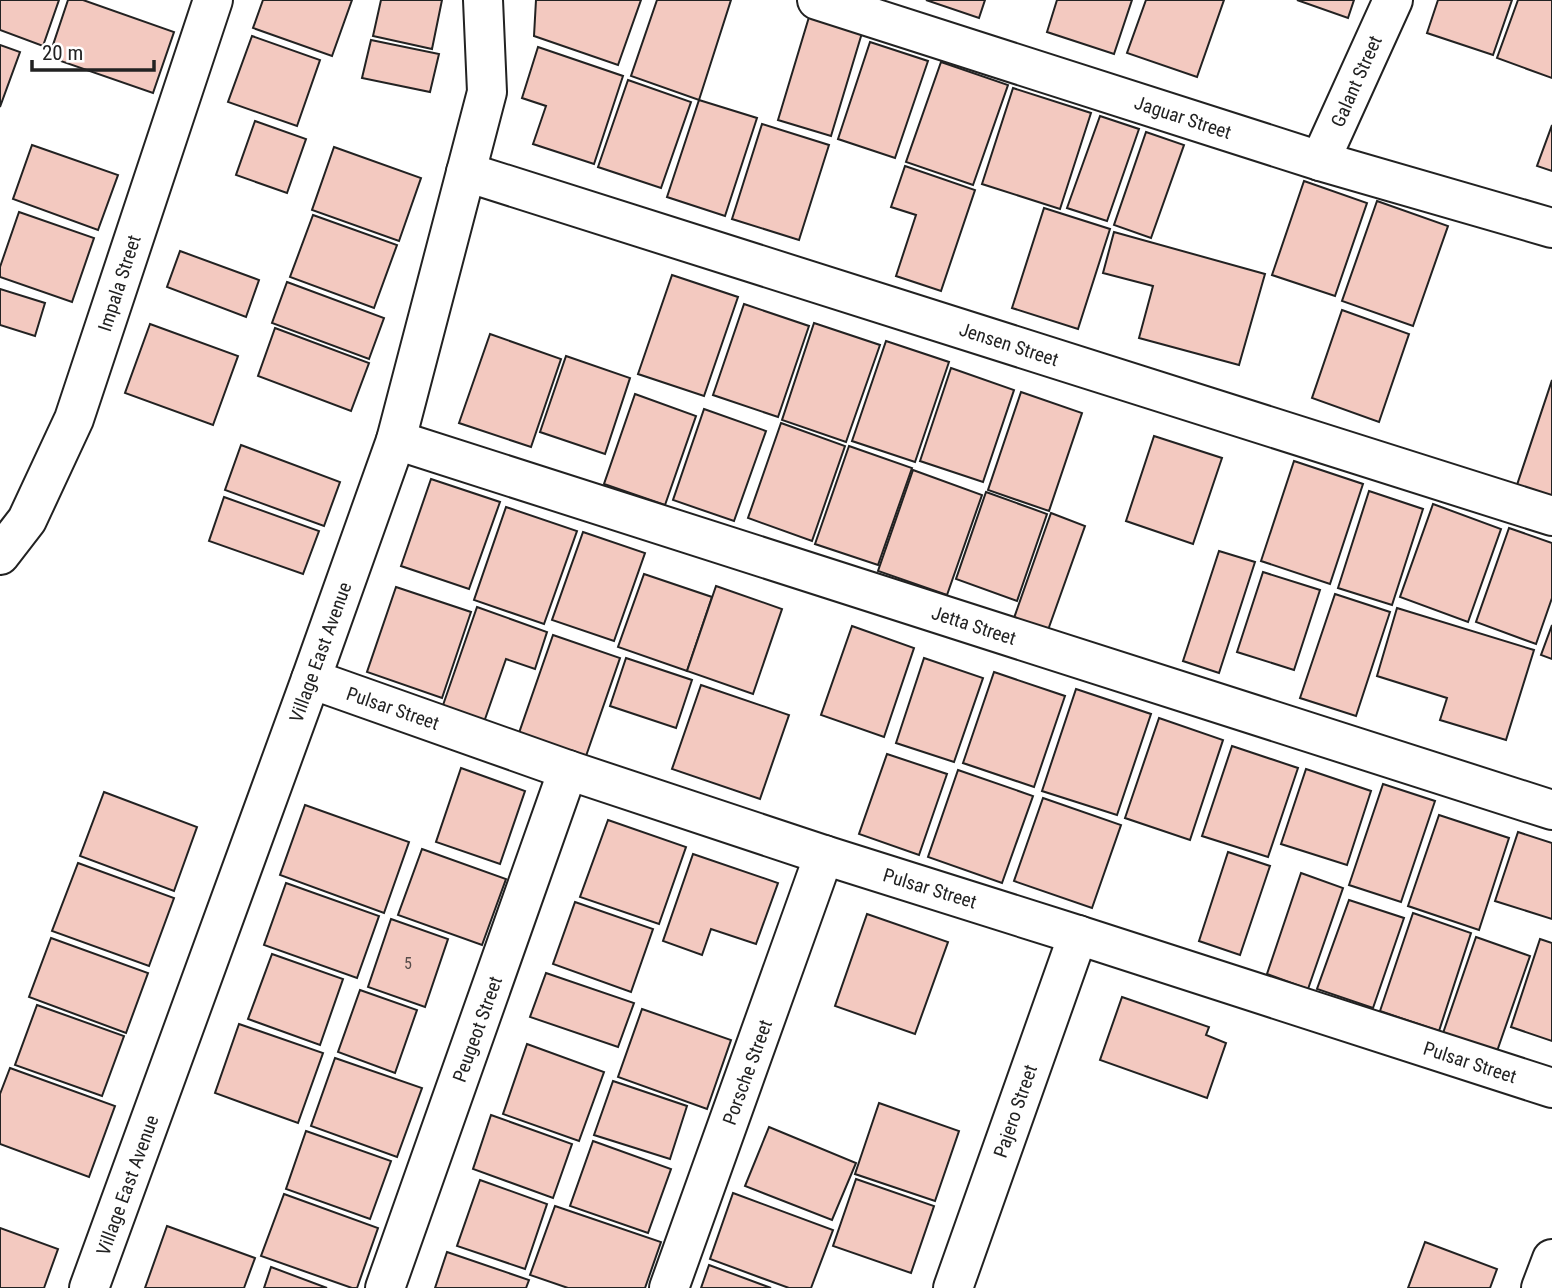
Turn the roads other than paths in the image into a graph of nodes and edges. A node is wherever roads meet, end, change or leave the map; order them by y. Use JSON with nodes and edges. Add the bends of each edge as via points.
{"nodes":[{"id":1,"x":213,"y":0,"type":"edge"},
{"id":2,"x":483,"y":0,"type":"edge"},
{"id":3,"x":817,"y":0,"type":"edge"},
{"id":4,"x":1392,"y":0,"type":"edge"},
{"id":5,"x":1320,"y":161,"type":"junction"},
{"id":6,"x":466,"y":172,"type":"junction"},
{"id":7,"x":1552,"y":228,"type":"edge"},
{"id":8,"x":396,"y":440,"type":"junction"},
{"id":9,"x":1552,"y":516,"type":"edge"},
{"id":10,"x":0,"y":555,"type":"edge"},
{"id":11,"x":311,"y":679,"type":"junction"},
{"id":12,"x":568,"y":770,"type":"junction"},
{"id":13,"x":1552,"y":810,"type":"edge"},
{"id":14,"x":824,"y":855,"type":"junction"},
{"id":15,"x":1078,"y":935,"type":"junction"},
{"id":16,"x":1552,"y":1088,"type":"edge"},
{"id":17,"x":1552,"y":1259,"type":"edge"},
{"id":18,"x":89,"y":1288,"type":"edge"},
{"id":19,"x":385,"y":1288,"type":"edge"},
{"id":20,"x":669,"y":1288,"type":"edge"},
{"id":21,"x":953,"y":1288,"type":"edge"},
{"id":22,"x":1541,"y":1288,"type":"edge"}],
"edges":[{"from":1,"to":10,"type":"street","name":"Impala Street","via":[[74,419],[27,520]]},
{"from":2,"to":6,"type":"street","name":"Village East Avenue","via":[[487,92]]},
{"from":3,"to":5,"type":"street","name":"Jaguar Street"},
{"from":4,"to":5,"type":"street","name":"Galant Street"},
{"from":5,"to":7,"type":"street","name":"Jaguar Street"},
{"from":6,"to":8,"type":"street","name":"Village East Avenue"},
{"from":6,"to":9,"type":"street","name":"Jensen Street"},
{"from":8,"to":11,"type":"street","name":"Village East Avenue"},
{"from":8,"to":13,"type":"street","name":"Jetta Street"},
{"from":11,"to":12,"type":"street","name":"Pulsar Street"},
{"from":11,"to":18,"type":"street","name":"Village East Avenue"},
{"from":12,"to":14,"type":"street","name":"Pulsar Street"},
{"from":12,"to":19,"type":"street","name":"Peugeot Street"},
{"from":14,"to":15,"type":"street","name":"Pulsar Street"},
{"from":14,"to":20,"type":"street","name":"Porsche Street"},
{"from":15,"to":16,"type":"street","name":"Pulsar Street"},
{"from":15,"to":21,"type":"street","name":"Pajero Street"},
{"from":17,"to":22,"type":"street"}]}
